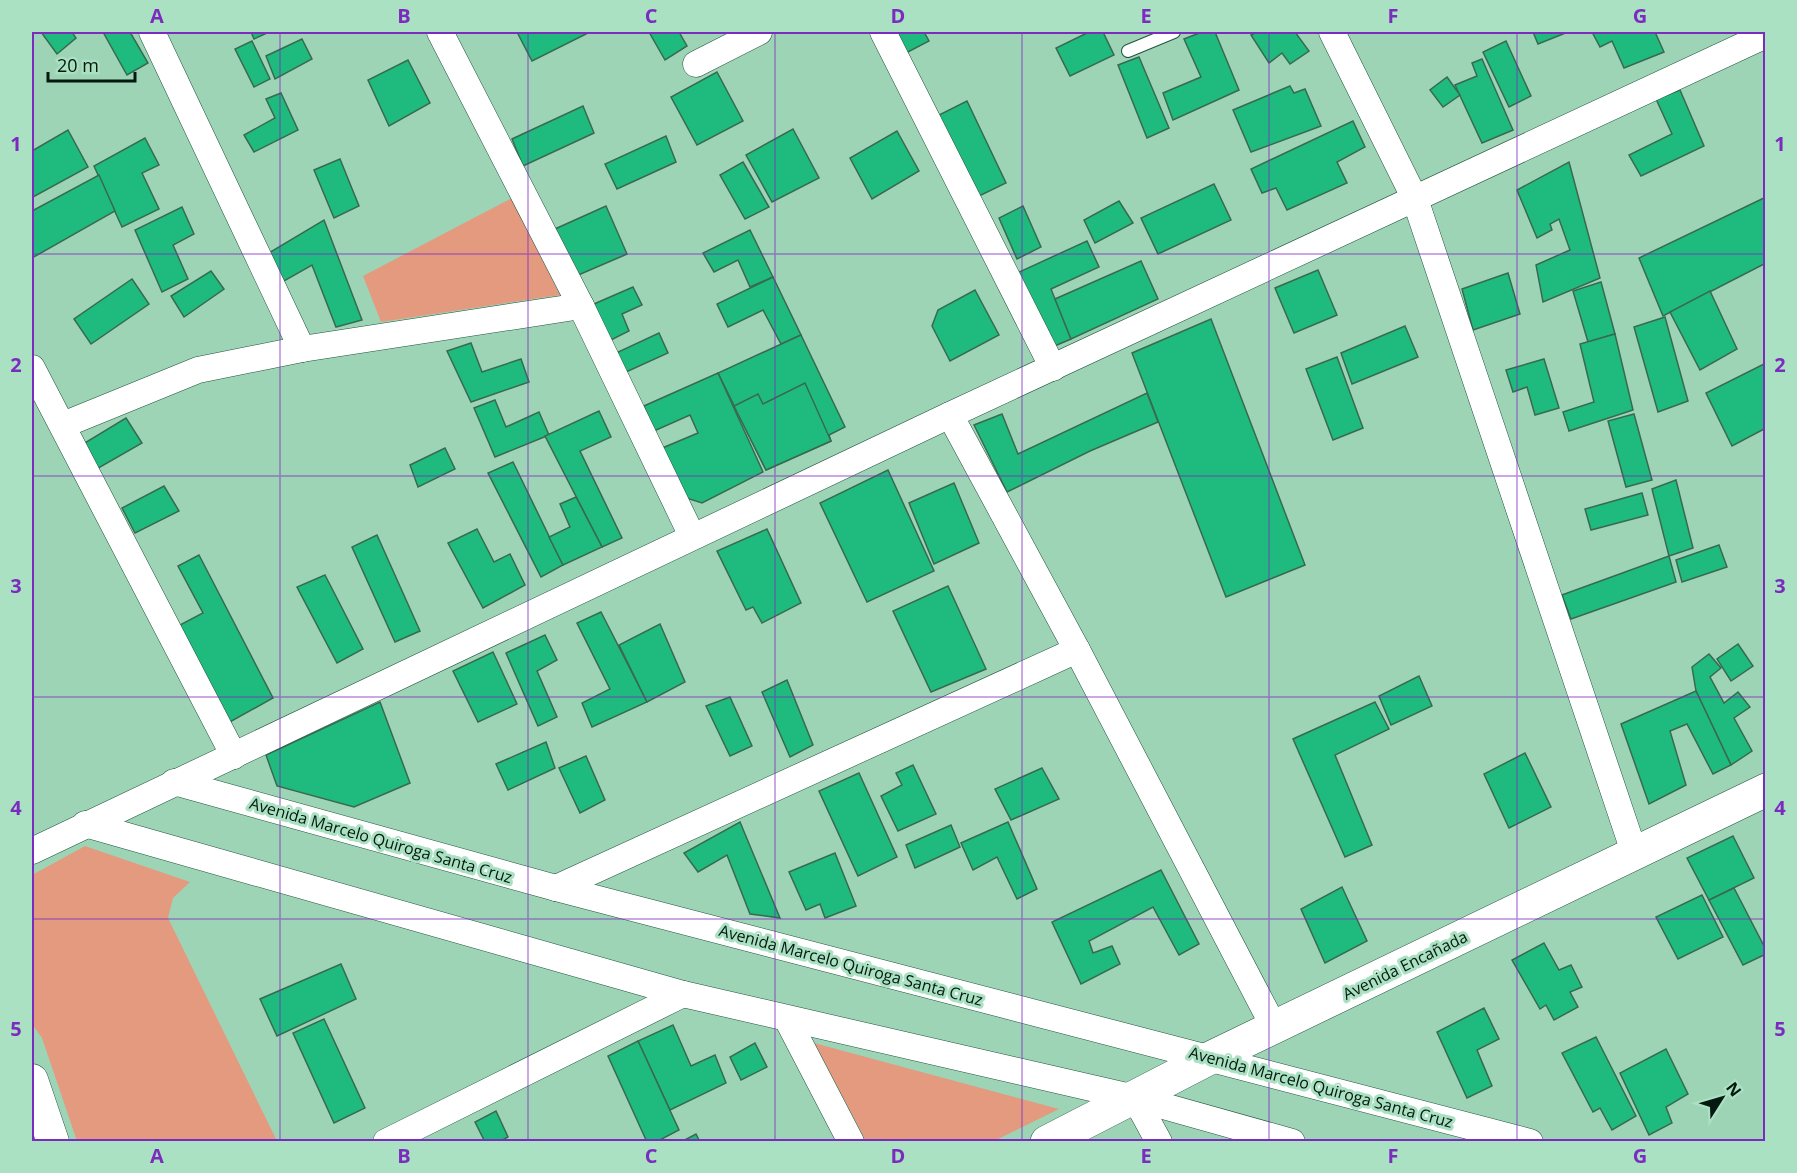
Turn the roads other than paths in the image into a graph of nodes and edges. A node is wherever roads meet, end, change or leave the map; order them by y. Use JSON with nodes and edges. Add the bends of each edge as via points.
{"nodes":[{"id":1,"x":152,"y":32,"type":"edge"},
{"id":2,"x":440,"y":32,"type":"edge"},
{"id":3,"x":759,"y":32,"type":"edge"},
{"id":4,"x":883,"y":32,"type":"edge"},
{"id":5,"x":1174,"y":32,"type":"edge"},
{"id":6,"x":1332,"y":32,"type":"edge"},
{"id":7,"x":1766,"y":35,"type":"edge"},
{"id":8,"x":1128,"y":51,"type":"dead end"},
{"id":9,"x":696,"y":64,"type":"dead end"},
{"id":10,"x":1415,"y":199,"type":"junction"},
{"id":11,"x":581,"y":306,"type":"junction"},
{"id":12,"x":302,"y":349,"type":"junction"},
{"id":13,"x":32,"y":368,"type":"edge"},
{"id":14,"x":1053,"y":368,"type":"junction"},
{"id":15,"x":950,"y":415,"type":"junction"},
{"id":16,"x":63,"y":425,"type":"junction"},
{"id":17,"x":692,"y":536,"type":"junction"},
{"id":18,"x":1077,"y":650,"type":"junction"},
{"id":19,"x":234,"y":756,"type":"junction"},
{"id":20,"x":174,"y":782,"type":"junction"},
{"id":21,"x":1766,"y":790,"type":"edge"},
{"id":22,"x":85,"y":824,"type":"junction"},
{"id":23,"x":32,"y":851,"type":"edge"},
{"id":24,"x":1634,"y":852,"type":"junction"},
{"id":25,"x":556,"y":888,"type":"junction"},
{"id":26,"x":683,"y":994,"type":"junction"},
{"id":27,"x":787,"y":1019,"type":"junction"},
{"id":28,"x":1275,"y":1029,"type":"junction"},
{"id":29,"x":1210,"y":1058,"type":"junction"},
{"id":30,"x":32,"y":1080,"type":"edge"},
{"id":31,"x":1135,"y":1098,"type":"junction"},
{"id":32,"x":53,"y":1142,"type":"edge"},
{"id":33,"x":386,"y":1142,"type":"edge"},
{"id":34,"x":851,"y":1142,"type":"edge"},
{"id":35,"x":1047,"y":1142,"type":"edge"},
{"id":36,"x":1159,"y":1142,"type":"edge"},
{"id":37,"x":1292,"y":1142,"type":"edge"},
{"id":38,"x":1530,"y":1142,"type":"edge"}],
"edges":[{"from":1,"to":12,"type":"street"},
{"from":2,"to":11,"type":"street"},
{"from":3,"to":9,"type":"street"},
{"from":4,"to":14,"type":"street"},
{"from":5,"to":8,"type":"lane"},
{"from":6,"to":10,"type":"street"},
{"from":7,"to":10,"type":"street"},
{"from":10,"to":14,"type":"street"},
{"from":10,"to":24,"type":"street"},
{"from":11,"to":12,"type":"street"},
{"from":11,"to":17,"type":"street"},
{"from":12,"to":16,"type":"street","via":[[198,370]]},
{"from":13,"to":16,"type":"street"},
{"from":14,"to":15,"type":"street"},
{"from":15,"to":17,"type":"street"},
{"from":15,"to":18,"type":"street"},
{"from":16,"to":19,"type":"street"},
{"from":17,"to":19,"type":"street"},
{"from":18,"to":25,"type":"street"},
{"from":18,"to":28,"type":"street"},
{"from":19,"to":20,"type":"street"},
{"from":20,"to":22,"type":"street"},
{"from":20,"to":25,"type":"street","name":"Avenida Marcelo Quiroga Santa Cruz"},
{"from":21,"to":24,"type":"main road","name":"Avenida Encañada"},
{"from":22,"to":23,"type":"street"},
{"from":22,"to":26,"type":"street"},
{"from":24,"to":28,"type":"main road","name":"Avenida Encañada"},
{"from":25,"to":29,"type":"street","name":"Avenida Marcelo Quiroga Santa Cruz"},
{"from":26,"to":27,"type":"street"},
{"from":26,"to":33,"type":"street"},
{"from":27,"to":31,"type":"street"},
{"from":27,"to":34,"type":"street"},
{"from":28,"to":29,"type":"main road","name":"Avenida Encañada"},
{"from":29,"to":31,"type":"main road","name":"Avenida Encañada"},
{"from":29,"to":38,"type":"street","name":"Avenida Marcelo Quiroga Santa Cruz"},
{"from":30,"to":32,"type":"street"},
{"from":31,"to":35,"type":"main road","name":"Avenida Encañada"},
{"from":31,"to":36,"type":"street"},
{"from":31,"to":37,"type":"street"}]}
